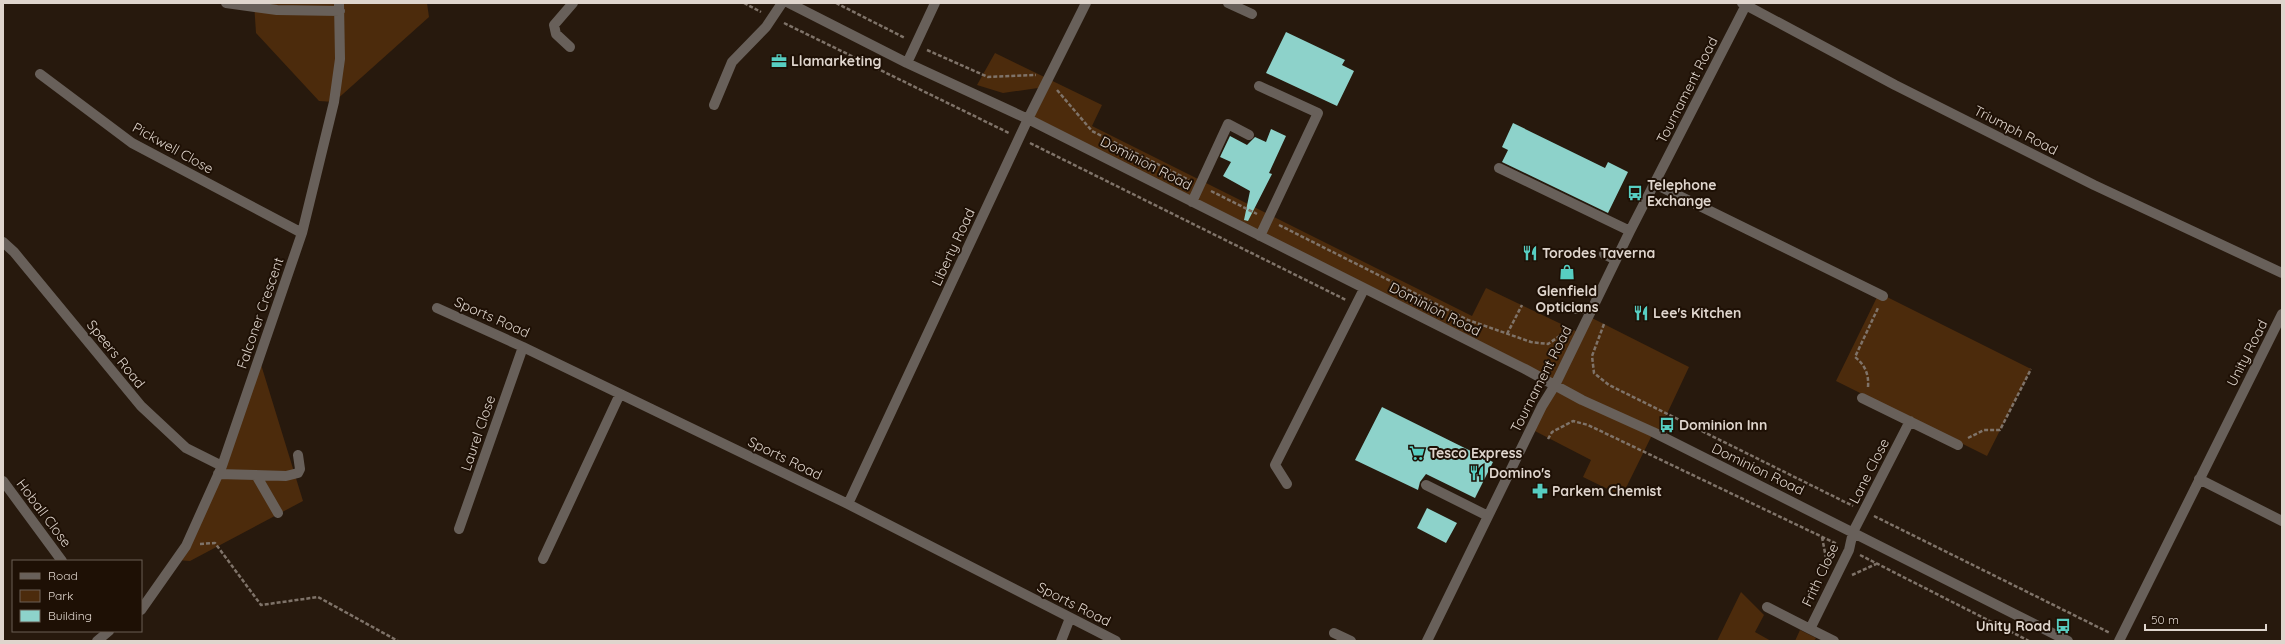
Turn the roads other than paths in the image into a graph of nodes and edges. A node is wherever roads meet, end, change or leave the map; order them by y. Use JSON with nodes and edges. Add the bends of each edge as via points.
{"nodes":[{"id":1,"x":226,"y":3,"type":"edge"},
{"id":2,"x":573,"y":3,"type":"edge"},
{"id":3,"x":782,"y":3,"type":"edge"},
{"id":4,"x":789,"y":3,"type":"edge"},
{"id":5,"x":935,"y":3,"type":"edge"},
{"id":6,"x":1086,"y":3,"type":"edge"},
{"id":7,"x":1228,"y":3,"type":"edge"},
{"id":8,"x":1745,"y":4,"type":"edge"},
{"id":9,"x":339,"y":7,"type":"edge"},
{"id":10,"x":1252,"y":14,"type":"dead end"},
{"id":11,"x":570,"y":47,"type":"dead end"},
{"id":12,"x":907,"y":63,"type":"junction"},
{"id":13,"x":40,"y":74,"type":"dead end"},
{"id":14,"x":1259,"y":86,"type":"dead end"},
{"id":15,"x":714,"y":105,"type":"dead end"},
{"id":16,"x":1028,"y":119,"type":"junction"},
{"id":17,"x":1249,"y":134,"type":"dead end"},
{"id":18,"x":1498,"y":168,"type":"dead end"},
{"id":19,"x":1655,"y":184,"type":"junction"},
{"id":20,"x":1192,"y":202,"type":"junction"},
{"id":21,"x":1630,"y":231,"type":"junction"},
{"id":22,"x":302,"y":233,"type":"junction"},
{"id":23,"x":1260,"y":236,"type":"junction"},
{"id":24,"x":3,"y":242,"type":"edge"},
{"id":25,"x":1604,"y":254,"type":"dead end"},
{"id":26,"x":1616,"y":260,"type":"junction"},
{"id":27,"x":2282,"y":273,"type":"edge"},
{"id":28,"x":1364,"y":289,"type":"junction"},
{"id":29,"x":1883,"y":296,"type":"road end"},
{"id":30,"x":437,"y":308,"type":"dead end"},
{"id":31,"x":1592,"y":308,"type":"junction"},
{"id":32,"x":1576,"y":309,"type":"dead end"},
{"id":33,"x":2282,"y":314,"type":"edge"},
{"id":34,"x":523,"y":347,"type":"junction"},
{"id":35,"x":1555,"y":385,"type":"junction"},
{"id":36,"x":620,"y":394,"type":"junction"},
{"id":37,"x":1862,"y":398,"type":"road end"},
{"id":38,"x":1910,"y":422,"type":"junction"},
{"id":39,"x":1958,"y":445,"type":"road end"},
{"id":40,"x":298,"y":455,"type":"dead end"},
{"id":41,"x":220,"y":470,"type":"junction"},
{"id":42,"x":256,"y":475,"type":"junction"},
{"id":43,"x":2199,"y":479,"type":"junction"},
{"id":44,"x":3,"y":481,"type":"edge"},
{"id":45,"x":1287,"y":484,"type":"dead end"},
{"id":46,"x":1426,"y":484,"type":"dead end"},
{"id":47,"x":848,"y":504,"type":"junction"},
{"id":48,"x":278,"y":513,"type":"dead end"},
{"id":49,"x":1488,"y":516,"type":"junction"},
{"id":50,"x":2282,"y":520,"type":"edge"},
{"id":51,"x":459,"y":529,"type":"dead end"},
{"id":52,"x":1853,"y":532,"type":"junction"},
{"id":53,"x":543,"y":559,"type":"dead end"},
{"id":54,"x":61,"y":560,"type":"edge"},
{"id":55,"x":1767,"y":607,"type":"dead end"},
{"id":56,"x":142,"y":609,"type":"edge"},
{"id":57,"x":1070,"y":618,"type":"junction"},
{"id":58,"x":1810,"y":629,"type":"junction"},
{"id":59,"x":108,"y":632,"type":"edge"},
{"id":60,"x":1334,"y":633,"type":"dead end"},
{"id":61,"x":2120,"y":640,"type":"edge"},
{"id":62,"x":97,"y":641,"type":"edge"},
{"id":63,"x":1061,"y":641,"type":"edge"},
{"id":64,"x":1116,"y":641,"type":"edge"},
{"id":65,"x":1351,"y":641,"type":"edge"},
{"id":66,"x":1427,"y":641,"type":"edge"},
{"id":67,"x":1834,"y":641,"type":"edge"},
{"id":68,"x":2068,"y":641,"type":"edge"}],
"edges":[{"from":1,"to":9,"type":"street","via":[[277,10]]},
{"from":2,"to":11,"type":"street","via":[[554,25],[556,34]]},
{"from":3,"to":15,"type":"street","via":[[773,18],[732,62]]},
{"from":4,"to":12,"type":"street","name":"Dominion Road"},
{"from":5,"to":12,"type":"street"},
{"from":6,"to":16,"type":"street","name":"Liberty Road"},
{"from":7,"to":10,"type":"street"},
{"from":8,"to":19,"type":"street","name":"Tournament Road"},
{"from":8,"to":27,"type":"street","name":"Triumph Road","via":[[1895,85],[2094,185]]},
{"from":9,"to":22,"type":"street","name":"Falconer Crescent","via":[[340,60],[334,102]]},
{"from":12,"to":16,"type":"street","name":"Dominion Road"},
{"from":13,"to":22,"type":"street","name":"Pickwell Close","via":[[132,144]]},
{"from":14,"to":23,"type":"street","via":[[1318,113]]},
{"from":16,"to":20,"type":"street","name":"Dominion Road"},
{"from":16,"to":47,"type":"street","name":"Liberty Road"},
{"from":17,"to":20,"type":"street","via":[[1228,124]]},
{"from":18,"to":21,"type":"street"},
{"from":19,"to":21,"type":"street","name":"Tournament Road"},
{"from":19,"to":29,"type":"street"},
{"from":20,"to":23,"type":"street","name":"Dominion Road"},
{"from":21,"to":26,"type":"street","name":"Tournament Road"},
{"from":22,"to":41,"type":"street","name":"Falconer Crescent"},
{"from":23,"to":28,"type":"street","name":"Dominion Road"},
{"from":24,"to":41,"type":"street","name":"Speers Road","via":[[141,406],[186,448]]},
{"from":25,"to":26,"type":"street"},
{"from":26,"to":31,"type":"street","name":"Tournament Road"},
{"from":28,"to":35,"type":"street","name":"Dominion Road"},
{"from":28,"to":45,"type":"street","via":[[1275,465]]},
{"from":30,"to":34,"type":"street","name":"Sports Road"},
{"from":31,"to":32,"type":"street"},
{"from":31,"to":35,"type":"street","name":"Tournament Road"},
{"from":33,"to":43,"type":"street","name":"Unity Road"},
{"from":34,"to":36,"type":"street","name":"Sports Road"},
{"from":34,"to":51,"type":"street","name":"Laurel Close"},
{"from":35,"to":49,"type":"street","name":"Tournament Road","via":[[1542,406]]},
{"from":35,"to":52,"type":"street","name":"Dominion Road"},
{"from":36,"to":47,"type":"street","name":"Sports Road"},
{"from":36,"to":53,"type":"street"},
{"from":37,"to":38,"type":"street"},
{"from":38,"to":39,"type":"street"},
{"from":38,"to":52,"type":"street","name":"Lane Close"},
{"from":40,"to":42,"type":"street","via":[[298,473],[286,476]]},
{"from":41,"to":42,"type":"street"},
{"from":41,"to":56,"type":"street","name":"Falconer Crescent","via":[[186,546]]},
{"from":42,"to":48,"type":"street"},
{"from":43,"to":50,"type":"street"},
{"from":43,"to":61,"type":"street","name":"Unity Road"},
{"from":44,"to":54,"type":"street","name":"Hoball Close"},
{"from":46,"to":49,"type":"street"},
{"from":47,"to":57,"type":"street","name":"Sports Road"},
{"from":49,"to":66,"type":"street","name":"Tournament Road"},
{"from":52,"to":58,"type":"street","name":"Frith Close","via":[[1849,550]]},
{"from":52,"to":68,"type":"street","name":"Dominion Road"},
{"from":55,"to":58,"type":"street","name":"Frith Close"},
{"from":57,"to":63,"type":"street"},
{"from":57,"to":64,"type":"street","name":"Sports Road"},
{"from":58,"to":67,"type":"street","name":"Frith Close"},
{"from":59,"to":62,"type":"street"},
{"from":60,"to":65,"type":"street"}]}
